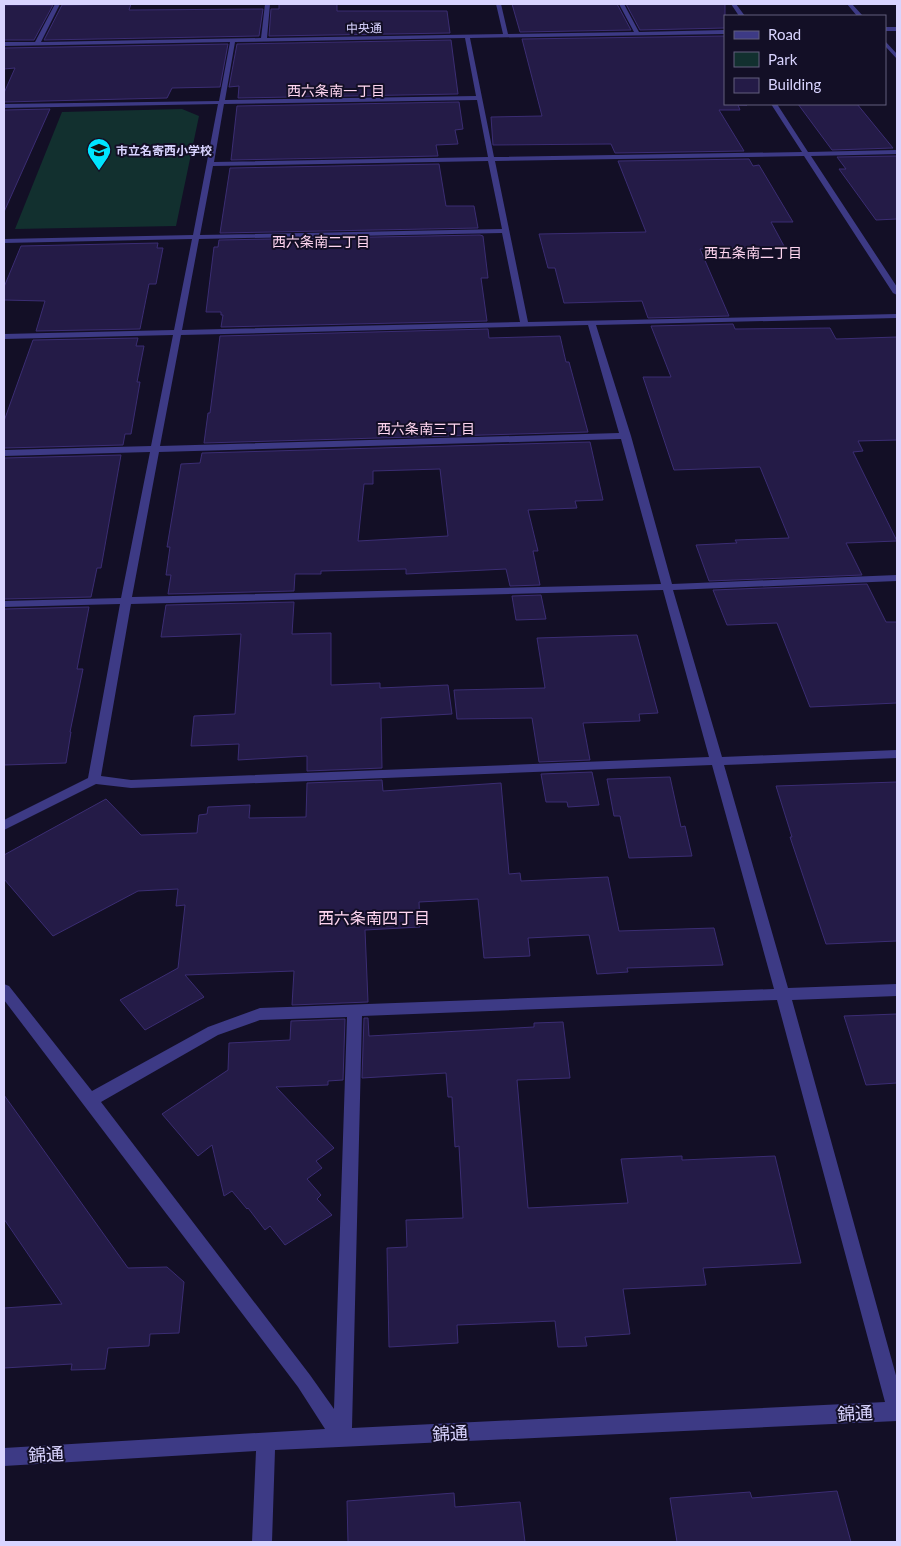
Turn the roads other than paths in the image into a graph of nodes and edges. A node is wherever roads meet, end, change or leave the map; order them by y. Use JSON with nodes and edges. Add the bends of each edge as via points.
{"nodes":[{"id":1,"x":57,"y":4,"type":"edge"},
{"id":2,"x":267,"y":4,"type":"edge"},
{"id":3,"x":498,"y":4,"type":"edge"},
{"id":4,"x":622,"y":4,"type":"edge"},
{"id":5,"x":733,"y":4,"type":"edge"},
{"id":6,"x":849,"y":4,"type":"edge"},
{"id":7,"x":741,"y":15,"type":"edge"},
{"id":8,"x":859,"y":15,"type":"edge"},
{"id":9,"x":724,"y":32,"type":"edge"},
{"id":10,"x":637,"y":33,"type":"junction"},
{"id":11,"x":506,"y":35,"type":"junction"},
{"id":12,"x":467,"y":36,"type":"junction"},
{"id":13,"x":233,"y":40,"type":"junction"},
{"id":14,"x":264,"y":40,"type":"junction"},
{"id":15,"x":4,"y":44,"type":"edge"},
{"id":16,"x":37,"y":44,"type":"junction"},
{"id":17,"x":886,"y":44,"type":"edge"},
{"id":18,"x":897,"y":57,"type":"edge"},
{"id":19,"x":479,"y":98,"type":"junction"},
{"id":20,"x":222,"y":103,"type":"junction"},
{"id":21,"x":775,"y":105,"type":"edge"},
{"id":22,"x":4,"y":106,"type":"edge"},
{"id":23,"x":897,"y":152,"type":"edge"},
{"id":24,"x":805,"y":153,"type":"junction"},
{"id":25,"x":492,"y":159,"type":"junction"},
{"id":26,"x":210,"y":164,"type":"junction"},
{"id":27,"x":504,"y":231,"type":"junction"},
{"id":28,"x":196,"y":237,"type":"junction"},
{"id":29,"x":4,"y":242,"type":"edge"},
{"id":30,"x":897,"y":293,"type":"edge"},
{"id":31,"x":897,"y":316,"type":"edge"},
{"id":32,"x":591,"y":322,"type":"junction"},
{"id":33,"x":524,"y":323,"type":"junction"},
{"id":34,"x":178,"y":332,"type":"junction"},
{"id":35,"x":4,"y":336,"type":"edge"},
{"id":36,"x":626,"y":436,"type":"junction"},
{"id":37,"x":155,"y":449,"type":"junction"},
{"id":38,"x":4,"y":453,"type":"edge"},
{"id":39,"x":897,"y":578,"type":"edge"},
{"id":40,"x":667,"y":587,"type":"junction"},
{"id":41,"x":125,"y":601,"type":"junction"},
{"id":42,"x":4,"y":604,"type":"edge"},
{"id":43,"x":897,"y":754,"type":"edge"},
{"id":44,"x":718,"y":762,"type":"junction"},
{"id":45,"x":94,"y":780,"type":"junction"},
{"id":46,"x":4,"y":825,"type":"edge"},
{"id":47,"x":4,"y":990,"type":"edge"},
{"id":48,"x":897,"y":990,"type":"edge"},
{"id":49,"x":783,"y":995,"type":"junction"},
{"id":50,"x":355,"y":1011,"type":"junction"},
{"id":51,"x":90,"y":1100,"type":"junction"},
{"id":52,"x":897,"y":1411,"type":"edge"},
{"id":53,"x":342,"y":1438,"type":"junction"},
{"id":54,"x":266,"y":1441,"type":"junction"},
{"id":55,"x":4,"y":1457,"type":"edge"},
{"id":56,"x":262,"y":1542,"type":"edge"}],
"edges":[{"from":1,"to":16,"type":"street"},
{"from":2,"to":14,"type":"street"},
{"from":3,"to":11,"type":"street"},
{"from":4,"to":10,"type":"street"},
{"from":5,"to":7,"type":"street"},
{"from":6,"to":8,"type":"street"},
{"from":9,"to":10,"type":"street","name":"中央通"},
{"from":10,"to":11,"type":"street","name":"中央通"},
{"from":11,"to":12,"type":"street","name":"中央通"},
{"from":12,"to":14,"type":"street","name":"中央通"},
{"from":12,"to":19,"type":"street"},
{"from":13,"to":14,"type":"street","name":"中央通"},
{"from":13,"to":16,"type":"street","name":"中央通"},
{"from":13,"to":20,"type":"street"},
{"from":15,"to":16,"type":"street","name":"中央通"},
{"from":17,"to":18,"type":"street"},
{"from":19,"to":20,"type":"street"},
{"from":19,"to":25,"type":"street"},
{"from":20,"to":22,"type":"street"},
{"from":20,"to":26,"type":"street"},
{"from":21,"to":24,"type":"street"},
{"from":23,"to":24,"type":"street"},
{"from":24,"to":25,"type":"street"},
{"from":24,"to":30,"type":"street"},
{"from":25,"to":26,"type":"street"},
{"from":25,"to":27,"type":"street"},
{"from":26,"to":28,"type":"street"},
{"from":27,"to":28,"type":"street"},
{"from":27,"to":33,"type":"street"},
{"from":28,"to":29,"type":"street"},
{"from":28,"to":34,"type":"street"},
{"from":31,"to":32,"type":"street"},
{"from":32,"to":33,"type":"street"},
{"from":32,"to":36,"type":"street"},
{"from":33,"to":34,"type":"street"},
{"from":34,"to":35,"type":"street"},
{"from":34,"to":37,"type":"street"},
{"from":36,"to":37,"type":"street"},
{"from":36,"to":40,"type":"street"},
{"from":37,"to":38,"type":"street"},
{"from":37,"to":41,"type":"street"},
{"from":39,"to":40,"type":"street"},
{"from":40,"to":41,"type":"street"},
{"from":40,"to":44,"type":"street"},
{"from":41,"to":42,"type":"street"},
{"from":41,"to":45,"type":"street"},
{"from":43,"to":44,"type":"street"},
{"from":44,"to":45,"type":"street","via":[[131,784]]},
{"from":44,"to":49,"type":"street"},
{"from":45,"to":46,"type":"street"},
{"from":47,"to":51,"type":"street"},
{"from":48,"to":49,"type":"street"},
{"from":49,"to":50,"type":"street"},
{"from":49,"to":52,"type":"street"},
{"from":50,"to":51,"type":"street","via":[[260,1014],[213,1031]]},
{"from":50,"to":53,"type":"street"},
{"from":51,"to":53,"type":"street","via":[[304,1381]]},
{"from":52,"to":53,"type":"street","name":"錦通"},
{"from":53,"to":54,"type":"street","name":"錦通"},
{"from":54,"to":55,"type":"street","name":"錦通"},
{"from":54,"to":56,"type":"street"}]}
